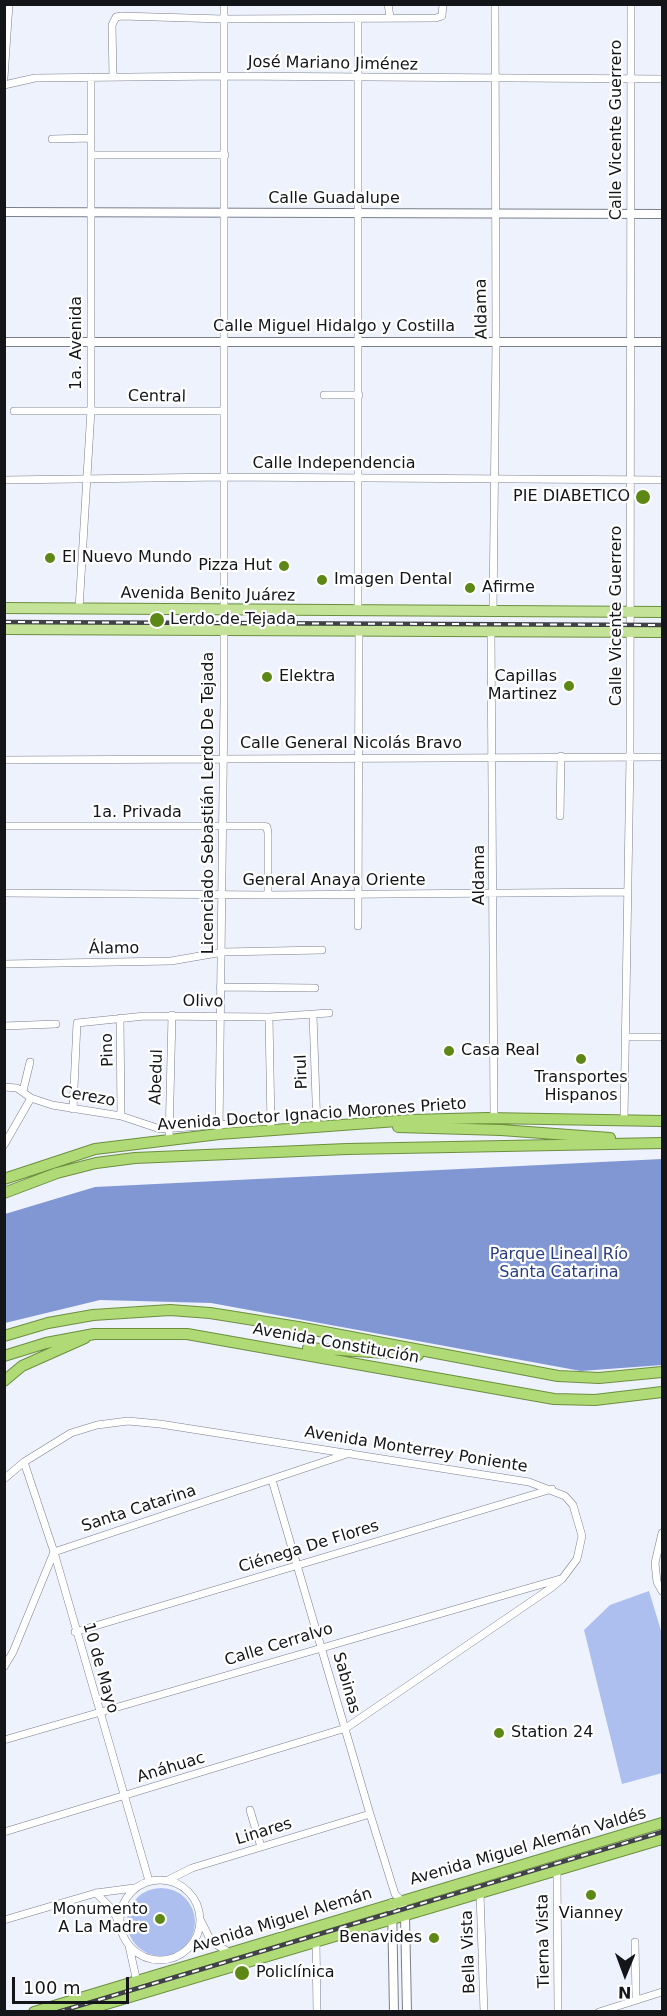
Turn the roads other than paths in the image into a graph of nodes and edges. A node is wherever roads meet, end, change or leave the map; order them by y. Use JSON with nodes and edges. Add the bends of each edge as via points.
{"nodes":[{"id":1,"x":9,"y":4,"type":"edge"},
{"id":2,"x":224,"y":4,"type":"edge"},
{"id":3,"x":388,"y":4,"type":"edge"},
{"id":4,"x":443,"y":4,"type":"edge"},
{"id":5,"x":495,"y":4,"type":"edge"},
{"id":6,"x":631,"y":4,"type":"edge"},
{"id":7,"x":390,"y":18,"type":"junction"},
{"id":8,"x":224,"y":19,"type":"junction"},
{"id":9,"x":358,"y":19,"type":"junction"},
{"id":10,"x":224,"y":76,"type":"junction"},
{"id":11,"x":91,"y":77,"type":"junction"},
{"id":12,"x":113,"y":77,"type":"junction"},
{"id":13,"x":357,"y":77,"type":"junction"},
{"id":14,"x":4,"y":78,"type":"edge"},
{"id":15,"x":496,"y":78,"type":"junction"},
{"id":16,"x":630,"y":79,"type":"junction"},
{"id":17,"x":663,"y":79,"type":"edge"},
{"id":18,"x":4,"y":85,"type":"edge"},
{"id":19,"x":91,"y":138,"type":"junction"},
{"id":20,"x":52,"y":140,"type":"dead end"},
{"id":21,"x":91,"y":155,"type":"junction"},
{"id":22,"x":225,"y":155,"type":"junction"},
{"id":23,"x":4,"y":212,"type":"edge"},
{"id":24,"x":90,"y":213,"type":"junction"},
{"id":25,"x":225,"y":213,"type":"junction"},
{"id":26,"x":356,"y":214,"type":"junction"},
{"id":27,"x":495,"y":214,"type":"junction"},
{"id":28,"x":630,"y":214,"type":"junction"},
{"id":29,"x":663,"y":214,"type":"edge"},
{"id":30,"x":4,"y":342,"type":"edge"},
{"id":31,"x":92,"y":342,"type":"junction"},
{"id":32,"x":225,"y":342,"type":"junction"},
{"id":33,"x":496,"y":342,"type":"junction"},
{"id":34,"x":630,"y":342,"type":"junction"},
{"id":35,"x":663,"y":342,"type":"edge"},
{"id":36,"x":360,"y":343,"type":"junction"},
{"id":37,"x":324,"y":395,"type":"dead end"},
{"id":38,"x":359,"y":395,"type":"junction"},
{"id":39,"x":91,"y":410,"type":"junction"},
{"id":40,"x":14,"y":411,"type":"dead end"},
{"id":41,"x":224,"y":411,"type":"junction"},
{"id":42,"x":224,"y":477,"type":"junction"},
{"id":43,"x":359,"y":477,"type":"junction"},
{"id":44,"x":495,"y":479,"type":"junction"},
{"id":45,"x":4,"y":480,"type":"edge"},
{"id":46,"x":88,"y":480,"type":"junction"},
{"id":47,"x":631,"y":480,"type":"junction"},
{"id":48,"x":663,"y":480,"type":"edge"},
{"id":49,"x":4,"y":608,"type":"edge"},
{"id":50,"x":79,"y":609,"type":"junction"},
{"id":51,"x":223,"y":610,"type":"junction"},
{"id":52,"x":358,"y":611,"type":"junction"},
{"id":53,"x":493,"y":612,"type":"junction"},
{"id":54,"x":630,"y":612,"type":"junction"},
{"id":55,"x":663,"y":612,"type":"edge"},
{"id":56,"x":4,"y":629,"type":"edge"},
{"id":57,"x":224,"y":631,"type":"junction"},
{"id":58,"x":359,"y":631,"type":"junction"},
{"id":59,"x":491,"y":632,"type":"junction"},
{"id":60,"x":629,"y":632,"type":"junction"},
{"id":61,"x":663,"y":632,"type":"edge"},
{"id":62,"x":493,"y":756,"type":"junction"},
{"id":63,"x":561,"y":756,"type":"junction"},
{"id":64,"x":630,"y":757,"type":"junction"},
{"id":65,"x":663,"y":757,"type":"edge"},
{"id":66,"x":223,"y":758,"type":"junction"},
{"id":67,"x":359,"y":758,"type":"junction"},
{"id":68,"x":4,"y":760,"type":"edge"},
{"id":69,"x":560,"y":816,"type":"dead end"},
{"id":70,"x":4,"y":826,"type":"edge"},
{"id":71,"x":222,"y":826,"type":"junction"},
{"id":72,"x":628,"y":892,"type":"junction"},
{"id":73,"x":4,"y":893,"type":"edge"},
{"id":74,"x":493,"y":893,"type":"junction"},
{"id":75,"x":358,"y":894,"type":"junction"},
{"id":76,"x":222,"y":895,"type":"junction"},
{"id":77,"x":268,"y":895,"type":"junction"},
{"id":78,"x":357,"y":926,"type":"dead end"},
{"id":79,"x":322,"y":950,"type":"dead end"},
{"id":80,"x":223,"y":952,"type":"junction"},
{"id":81,"x":4,"y":964,"type":"edge"},
{"id":82,"x":220,"y":987,"type":"junction"},
{"id":83,"x":315,"y":988,"type":"dead end"},
{"id":84,"x":329,"y":1013,"type":"dead end"},
{"id":85,"x":172,"y":1015,"type":"junction"},
{"id":86,"x":313,"y":1015,"type":"junction"},
{"id":87,"x":220,"y":1016,"type":"junction"},
{"id":88,"x":269,"y":1017,"type":"junction"},
{"id":89,"x":120,"y":1018,"type":"junction"},
{"id":90,"x":56,"y":1024,"type":"dead end"},
{"id":91,"x":4,"y":1026,"type":"edge"},
{"id":92,"x":625,"y":1037,"type":"junction"},
{"id":93,"x":663,"y":1037,"type":"edge"},
{"id":94,"x":30,"y":1062,"type":"dead end"},
{"id":95,"x":4,"y":1087,"type":"edge"},
{"id":96,"x":23,"y":1091,"type":"junction"},
{"id":97,"x":31,"y":1098,"type":"junction"},
{"id":98,"x":73,"y":1109,"type":"junction"},
{"id":99,"x":121,"y":1116,"type":"junction"},
{"id":100,"x":494,"y":1118,"type":"junction"},
{"id":101,"x":624,"y":1120,"type":"junction"},
{"id":102,"x":663,"y":1121,"type":"edge"},
{"id":103,"x":271,"y":1126,"type":"junction"},
{"id":104,"x":337,"y":1126,"type":"junction"},
{"id":105,"x":317,"y":1128,"type":"junction"},
{"id":106,"x":219,"y":1130,"type":"junction"},
{"id":107,"x":169,"y":1134,"type":"junction"},
{"id":108,"x":660,"y":1143,"type":"edge"},
{"id":109,"x":4,"y":1145,"type":"edge"},
{"id":110,"x":4,"y":1179,"type":"edge"},
{"id":111,"x":4,"y":1193,"type":"edge"},
{"id":112,"x":94,"y":1334,"type":"junction"},
{"id":113,"x":4,"y":1336,"type":"edge"},
{"id":114,"x":284,"y":1350,"type":"junction"},
{"id":115,"x":444,"y":1355,"type":"junction"},
{"id":116,"x":4,"y":1356,"type":"edge"},
{"id":117,"x":663,"y":1372,"type":"edge"},
{"id":118,"x":4,"y":1381,"type":"edge"},
{"id":119,"x":663,"y":1392,"type":"edge"},
{"id":120,"x":352,"y":1452,"type":"junction"},
{"id":121,"x":24,"y":1462,"type":"junction"},
{"id":122,"x":4,"y":1479,"type":"edge"},
{"id":123,"x":272,"y":1480,"type":"junction"},
{"id":124,"x":552,"y":1490,"type":"junction"},
{"id":125,"x":663,"y":1533,"type":"edge"},
{"id":126,"x":54,"y":1552,"type":"junction"},
{"id":127,"x":297,"y":1564,"type":"junction"},
{"id":128,"x":562,"y":1579,"type":"junction"},
{"id":129,"x":523,"y":1588,"type":"junction"},
{"id":130,"x":663,"y":1591,"type":"edge"},
{"id":131,"x":532,"y":1602,"type":"junction"},
{"id":132,"x":75,"y":1632,"type":"junction"},
{"id":133,"x":322,"y":1646,"type":"junction"},
{"id":134,"x":4,"y":1667,"type":"edge"},
{"id":135,"x":99,"y":1714,"type":"junction"},
{"id":136,"x":346,"y":1728,"type":"junction"},
{"id":137,"x":4,"y":1740,"type":"edge"},
{"id":138,"x":124,"y":1797,"type":"junction"},
{"id":139,"x":250,"y":1810,"type":"dead end"},
{"id":140,"x":370,"y":1814,"type":"junction"},
{"id":141,"x":663,"y":1823,"type":"edge"},
{"id":142,"x":4,"y":1832,"type":"edge"},
{"id":143,"x":663,"y":1834,"type":"edge"},
{"id":144,"x":614,"y":1838,"type":"junction"},
{"id":145,"x":663,"y":1839,"type":"edge"},
{"id":146,"x":261,"y":1847,"type":"junction"},
{"id":147,"x":581,"y":1847,"type":"junction"},
{"id":148,"x":557,"y":1870,"type":"junction"},
{"id":149,"x":168,"y":1880,"type":"junction"},
{"id":150,"x":149,"y":1881,"type":"junction"},
{"id":151,"x":134,"y":1888,"type":"junction"},
{"id":152,"x":96,"y":1893,"type":"junction"},
{"id":153,"x":480,"y":1893,"type":"junction"},
{"id":154,"x":396,"y":1899,"type":"junction"},
{"id":155,"x":405,"y":1915,"type":"junction"},
{"id":156,"x":201,"y":1919,"type":"junction"},
{"id":157,"x":392,"y":1919,"type":"junction"},
{"id":158,"x":4,"y":1920,"type":"edge"},
{"id":159,"x":119,"y":1923,"type":"junction"},
{"id":160,"x":316,"y":1941,"type":"junction"},
{"id":161,"x":635,"y":1942,"type":"dead end"},
{"id":162,"x":129,"y":1946,"type":"junction"},
{"id":163,"x":231,"y":1953,"type":"junction"},
{"id":164,"x":200,"y":1976,"type":"junction"},
{"id":165,"x":136,"y":1982,"type":"junction"},
{"id":166,"x":663,"y":1992,"type":"edge"},
{"id":167,"x":636,"y":2000,"type":"junction"},
{"id":168,"x":34,"y":2012,"type":"edge"},
{"id":169,"x":79,"y":2012,"type":"edge"},
{"id":170,"x":317,"y":2012,"type":"edge"},
{"id":171,"x":394,"y":2012,"type":"edge"},
{"id":172,"x":407,"y":2012,"type":"edge"},
{"id":173,"x":484,"y":2012,"type":"edge"},
{"id":174,"x":558,"y":2012,"type":"edge"},
{"id":175,"x":599,"y":2012,"type":"edge"}],
"edges":[{"from":1,"to":14,"type":"street"},
{"from":2,"to":8,"type":"street","name":"Licenciado Sebastián Lerdo De Tejada"},
{"from":3,"to":7,"type":"street"},
{"from":4,"to":7,"type":"street","via":[[442,16]]},
{"from":5,"to":15,"type":"street","name":"Aldama"},
{"from":6,"to":16,"type":"street","name":"Calle Vicente Guerrero"},
{"from":7,"to":9,"type":"street"},
{"from":8,"to":9,"type":"street"},
{"from":8,"to":10,"type":"street","name":"Licenciado Sebastián Lerdo De Tejada"},
{"from":8,"to":12,"type":"street","via":[[121,16],[113,20]]},
{"from":9,"to":13,"type":"street"},
{"from":10,"to":12,"type":"street","name":"José Mariano Jiménez"},
{"from":10,"to":13,"type":"street","name":"José Mariano Jiménez"},
{"from":10,"to":22,"type":"street","name":"Licenciado Sebastián Lerdo De Tejada"},
{"from":11,"to":12,"type":"street","name":"José Mariano Jiménez"},
{"from":11,"to":18,"type":"street","name":"José Mariano Jiménez","via":[[35,78]]},
{"from":11,"to":19,"type":"street","name":"1a. Avenida"},
{"from":13,"to":15,"type":"street","name":"José Mariano Jiménez"},
{"from":13,"to":26,"type":"street"},
{"from":15,"to":16,"type":"street","name":"José Mariano Jiménez"},
{"from":15,"to":27,"type":"street","name":"Aldama"},
{"from":16,"to":17,"type":"street","name":"José Mariano Jiménez"},
{"from":16,"to":28,"type":"street","name":"Calle Vicente Guerrero"},
{"from":19,"to":20,"type":"street"},
{"from":19,"to":21,"type":"street","name":"1a. Avenida"},
{"from":21,"to":22,"type":"street"},
{"from":21,"to":24,"type":"street","name":"1a. Avenida"},
{"from":22,"to":25,"type":"street","name":"Licenciado Sebastián Lerdo De Tejada"},
{"from":23,"to":24,"type":"street","name":"Calle Guadalupe"},
{"from":24,"to":25,"type":"street","name":"Calle Guadalupe"},
{"from":24,"to":31,"type":"street","name":"1a. Avenida"},
{"from":25,"to":26,"type":"street","name":"Calle Guadalupe"},
{"from":25,"to":32,"type":"street","name":"Licenciado Sebastián Lerdo De Tejada"},
{"from":26,"to":27,"type":"street","name":"Calle Guadalupe"},
{"from":26,"to":36,"type":"street"},
{"from":27,"to":28,"type":"street","name":"Calle Guadalupe"},
{"from":27,"to":33,"type":"street","name":"Aldama"},
{"from":28,"to":29,"type":"street","name":"Calle Guadalupe"},
{"from":28,"to":34,"type":"street","name":"Calle Vicente Guerrero"},
{"from":30,"to":31,"type":"street","name":"Calle Miguel Hidalgo y Costilla"},
{"from":31,"to":32,"type":"street","name":"Calle Miguel Hidalgo y Costilla"},
{"from":31,"to":39,"type":"street","name":"1a. Avenida"},
{"from":32,"to":36,"type":"street","name":"Calle Miguel Hidalgo y Costilla"},
{"from":32,"to":41,"type":"street","name":"Licenciado Sebastián Lerdo De Tejada"},
{"from":33,"to":34,"type":"street","name":"Calle Miguel Hidalgo y Costilla"},
{"from":33,"to":36,"type":"street","name":"Calle Miguel Hidalgo y Costilla"},
{"from":33,"to":44,"type":"street","name":"Aldama"},
{"from":34,"to":35,"type":"street","name":"Calle Miguel Hidalgo y Costilla"},
{"from":34,"to":47,"type":"street","name":"Calle Vicente Guerrero"},
{"from":36,"to":38,"type":"street"},
{"from":37,"to":38,"type":"street"},
{"from":38,"to":43,"type":"street"},
{"from":39,"to":40,"type":"street","name":"Central"},
{"from":39,"to":41,"type":"street","name":"Central"},
{"from":39,"to":46,"type":"street","name":"1a. Avenida"},
{"from":41,"to":42,"type":"street","name":"Licenciado Sebastián Lerdo De Tejada"},
{"from":42,"to":43,"type":"street","name":"Calle Independencia"},
{"from":42,"to":46,"type":"street","name":"Calle Independencia"},
{"from":42,"to":51,"type":"street","name":"Licenciado Sebastián Lerdo De Tejada"},
{"from":43,"to":44,"type":"street","name":"Calle Independencia"},
{"from":43,"to":52,"type":"street"},
{"from":44,"to":47,"type":"street","name":"Calle Independencia"},
{"from":44,"to":53,"type":"street","name":"Aldama"},
{"from":45,"to":46,"type":"street","name":"Calle Independencia"},
{"from":46,"to":50,"type":"street","name":"1a. Avenida"},
{"from":47,"to":48,"type":"street","name":"Calle Independencia"},
{"from":47,"to":54,"type":"street","name":"Calle Vicente Guerrero"},
{"from":49,"to":50,"type":"main road","name":"Avenida Benito Juárez"},
{"from":50,"to":51,"type":"main road","name":"Avenida Benito Juárez"},
{"from":51,"to":52,"type":"main road","name":"Avenida Benito Juárez"},
{"from":51,"to":57,"type":"street","name":"Licenciado Sebastián Lerdo De Tejada"},
{"from":52,"to":53,"type":"main road","name":"Avenida Benito Juárez"},
{"from":53,"to":54,"type":"main road","name":"Avenida Benito Juárez"},
{"from":54,"to":55,"type":"main road","name":"Avenida Benito Juárez"},
{"from":54,"to":60,"type":"street","name":"Calle Vicente Guerrero"},
{"from":56,"to":57,"type":"main road"},
{"from":57,"to":58,"type":"main road"},
{"from":57,"to":66,"type":"street","name":"Licenciado Sebastián Lerdo De Tejada"},
{"from":58,"to":59,"type":"main road"},
{"from":58,"to":67,"type":"street"},
{"from":59,"to":60,"type":"main road"},
{"from":59,"to":62,"type":"street","name":"Aldama"},
{"from":60,"to":61,"type":"main road"},
{"from":60,"to":64,"type":"street","name":"Calle Vicente Guerrero"},
{"from":62,"to":63,"type":"street","name":"Calle General Nicolás Bravo"},
{"from":62,"to":67,"type":"street","name":"Calle General Nicolás Bravo"},
{"from":62,"to":74,"type":"street","name":"Aldama"},
{"from":63,"to":64,"type":"street","name":"Calle General Nicolás Bravo"},
{"from":63,"to":69,"type":"street"},
{"from":64,"to":65,"type":"street","name":"Calle General Nicolás Bravo"},
{"from":64,"to":72,"type":"street","name":"Calle Vicente Guerrero"},
{"from":66,"to":67,"type":"street","name":"Calle General Nicolás Bravo"},
{"from":66,"to":68,"type":"street","name":"Calle General Nicolás Bravo"},
{"from":66,"to":71,"type":"street","name":"Licenciado Sebastián Lerdo De Tejada"},
{"from":67,"to":75,"type":"street"},
{"from":70,"to":71,"type":"street","name":"1a. Privada"},
{"from":71,"to":76,"type":"street","name":"Licenciado Sebastián Lerdo De Tejada"},
{"from":71,"to":77,"type":"street","name":"1a. Privada","via":[[263,826],[268,830]]},
{"from":72,"to":74,"type":"street","name":"General Anaya Oriente"},
{"from":72,"to":92,"type":"street","name":"Calle Vicente Guerrero"},
{"from":73,"to":76,"type":"street","name":"General Anaya Oriente"},
{"from":74,"to":75,"type":"street","name":"General Anaya Oriente"},
{"from":74,"to":100,"type":"street","name":"Aldama"},
{"from":75,"to":77,"type":"street","name":"General Anaya Oriente"},
{"from":75,"to":78,"type":"street"},
{"from":76,"to":77,"type":"street","name":"General Anaya Oriente"},
{"from":76,"to":80,"type":"street","name":"Licenciado Sebastián Lerdo De Tejada"},
{"from":79,"to":80,"type":"street","name":"Álamo"},
{"from":80,"to":81,"type":"street","name":"Álamo","via":[[171,961]]},
{"from":80,"to":82,"type":"street","name":"Licenciado Sebastián Lerdo De Tejada"},
{"from":82,"to":83,"type":"street"},
{"from":82,"to":87,"type":"street","name":"Licenciado Sebastián Lerdo De Tejada"},
{"from":84,"to":86,"type":"street","name":"Olivo"},
{"from":85,"to":87,"type":"street","name":"Olivo"},
{"from":85,"to":89,"type":"street","name":"Olivo"},
{"from":85,"to":107,"type":"street","name":"Abedul"},
{"from":86,"to":88,"type":"street","name":"Olivo"},
{"from":86,"to":105,"type":"street","name":"Pirul"},
{"from":87,"to":88,"type":"street","name":"Olivo"},
{"from":87,"to":106,"type":"street","name":"Licenciado Sebastián Lerdo De Tejada"},
{"from":88,"to":103,"type":"street"},
{"from":89,"to":98,"type":"street","name":"Olivo","via":[[77,1023]]},
{"from":89,"to":99,"type":"street","name":"Pino"},
{"from":90,"to":91,"type":"street"},
{"from":92,"to":93,"type":"street"},
{"from":92,"to":101,"type":"street","name":"Calle Vicente Guerrero"},
{"from":94,"to":96,"type":"street"},
{"from":95,"to":96,"type":"street","name":"Cerezo"},
{"from":96,"to":97,"type":"street","name":"Cerezo"},
{"from":97,"to":98,"type":"street","name":"Cerezo"},
{"from":97,"to":109,"type":"street"},
{"from":98,"to":99,"type":"street","name":"Cerezo"},
{"from":99,"to":107,"type":"street","name":"Cerezo"},
{"from":100,"to":101,"type":"highway","name":"Avenida Doctor Ignacio Morones Prieto"},
{"from":100,"to":104,"type":"highway","name":"Avenida Doctor Ignacio Morones Prieto"},
{"from":101,"to":102,"type":"highway","name":"Avenida Doctor Ignacio Morones Prieto"},
{"from":103,"to":105,"type":"highway","name":"Avenida Doctor Ignacio Morones Prieto"},
{"from":103,"to":106,"type":"highway","name":"Avenida Doctor Ignacio Morones Prieto"},
{"from":104,"to":105,"type":"highway","name":"Avenida Doctor Ignacio Morones Prieto"},
{"from":104,"to":108,"type":"highway","via":[[501,1130]]},
{"from":106,"to":107,"type":"highway","name":"Avenida Doctor Ignacio Morones Prieto"},
{"from":107,"to":110,"type":"highway","name":"Avenida Doctor Ignacio Morones Prieto","via":[[80,1152]]},
{"from":108,"to":111,"type":"highway","name":"Avenida Doctor Ignacio Morones Prieto","via":[[135,1158],[57,1173]]},
{"from":112,"to":114,"type":"highway","name":"Avenida Constitución","via":[[187,1334]]},
{"from":112,"to":116,"type":"highway","name":"Avenida Constitución"},
{"from":112,"to":118,"type":"highway","via":[[22,1366]]},
{"from":113,"to":115,"type":"highway","name":"Avenida Constitución","via":[[93,1315],[170,1311],[287,1325]]},
{"from":114,"to":115,"type":"highway","via":[[302,1347],[381,1355]]},
{"from":114,"to":119,"type":"highway","name":"Avenida Constitución","via":[[555,1399],[595,1400]]},
{"from":115,"to":117,"type":"highway","name":"Avenida Constitución","via":[[569,1377]]},
{"from":120,"to":121,"type":"street","name":"Avenida Monterrey Poniente","via":[[128,1421],[71,1433]]},
{"from":120,"to":123,"type":"street","name":"Santa Catarina"},
{"from":120,"to":124,"type":"street","name":"Avenida Monterrey Poniente","via":[[529,1482]]},
{"from":121,"to":122,"type":"street","name":"Avenida Monterrey Poniente"},
{"from":121,"to":126,"type":"street","name":"10 de Mayo"},
{"from":123,"to":126,"type":"street","name":"Santa Catarina"},
{"from":123,"to":127,"type":"street","name":"Sabinas"},
{"from":124,"to":127,"type":"street","name":"Ciénega De Flores"},
{"from":124,"to":128,"type":"street","name":"Avenida Monterrey Poniente","via":[[573,1505],[582,1536],[577,1559]]},
{"from":125,"to":130,"type":"street","via":[[655,1563],[657,1582]]},
{"from":126,"to":132,"type":"street","name":"10 de Mayo"},
{"from":126,"to":134,"type":"street"},
{"from":127,"to":132,"type":"street","name":"Ciénega De Flores"},
{"from":127,"to":133,"type":"street","name":"Sabinas"},
{"from":128,"to":129,"type":"street","name":"Calle Cerralvo"},
{"from":128,"to":131,"type":"street","name":"Avenida Monterrey Poniente"},
{"from":129,"to":131,"type":"street","via":[[531,1593]]},
{"from":129,"to":133,"type":"street","name":"Calle Cerralvo"},
{"from":131,"to":136,"type":"street","name":"Avenida Monterrey Poniente"},
{"from":132,"to":135,"type":"street","name":"10 de Mayo"},
{"from":133,"to":135,"type":"street","name":"Calle Cerralvo"},
{"from":133,"to":136,"type":"street","name":"Sabinas"},
{"from":135,"to":137,"type":"street","name":"Calle Cerralvo"},
{"from":135,"to":138,"type":"street","name":"10 de Mayo"},
{"from":136,"to":138,"type":"street","name":"Anáhuac"},
{"from":136,"to":140,"type":"street","name":"Sabinas"},
{"from":138,"to":142,"type":"street","name":"Anáhuac"},
{"from":138,"to":150,"type":"street","name":"10 de Mayo"},
{"from":139,"to":146,"type":"street"},
{"from":140,"to":146,"type":"street","name":"Linares"},
{"from":140,"to":154,"type":"street","name":"Sabinas"},
{"from":141,"to":144,"type":"highway","name":"Avenida Miguel Alemán Valdés"},
{"from":143,"to":144,"type":"highway","via":[[635,1840]]},
{"from":144,"to":147,"type":"highway","name":"Avenida Miguel Alemán Valdés"},
{"from":145,"to":148,"type":"highway","name":"Avenida Miguel Alemán Valdés"},
{"from":146,"to":149,"type":"street","name":"Linares","via":[[192,1868]]},
{"from":147,"to":148,"type":"highway","via":[[576,1857]]},
{"from":147,"to":154,"type":"highway","name":"Avenida Miguel Alemán Valdés"},
{"from":148,"to":153,"type":"highway","name":"Avenida Miguel Alemán Valdés"},
{"from":148,"to":174,"type":"street","name":"Tierna Vista"},
{"from":149,"to":150,"type":"street"},
{"from":149,"to":156,"type":"street","via":[[191,1894]]},
{"from":150,"to":151,"type":"street"},
{"from":151,"to":152,"type":"street"},
{"from":151,"to":159,"type":"street","via":[[126,1898]]},
{"from":152,"to":158,"type":"street"},
{"from":152,"to":159,"type":"street","via":[[113,1910]]},
{"from":153,"to":155,"type":"highway","name":"Avenida Miguel Alemán Valdés"},
{"from":153,"to":173,"type":"street","name":"Bella Vista"},
{"from":154,"to":155,"type":"street"},
{"from":154,"to":157,"type":"street"},
{"from":154,"to":163,"type":"highway","name":"Avenida Miguel Alemán"},
{"from":155,"to":157,"type":"highway","name":"Avenida Miguel Alemán"},
{"from":155,"to":172,"type":"street"},
{"from":156,"to":162,"type":"street","via":[[194,1943],[174,1958],[150,1959]]},
{"from":156,"to":163,"type":"street","via":[[210,1941]]},
{"from":157,"to":160,"type":"highway","name":"Avenida Miguel Alemán"},
{"from":157,"to":171,"type":"street"},
{"from":159,"to":162,"type":"street"},
{"from":160,"to":164,"type":"highway","name":"Avenida Miguel Alemán"},
{"from":160,"to":170,"type":"street"},
{"from":161,"to":167,"type":"street"},
{"from":162,"to":165,"type":"street"},
{"from":163,"to":165,"type":"highway","name":"Avenida Miguel Alemán"},
{"from":164,"to":165,"type":"highway","via":[[147,1986]]},
{"from":164,"to":169,"type":"highway","name":"Avenida Miguel Alemán"},
{"from":165,"to":168,"type":"highway","name":"Avenida Miguel Alemán"},
{"from":166,"to":167,"type":"street"},
{"from":167,"to":175,"type":"street"}]}
